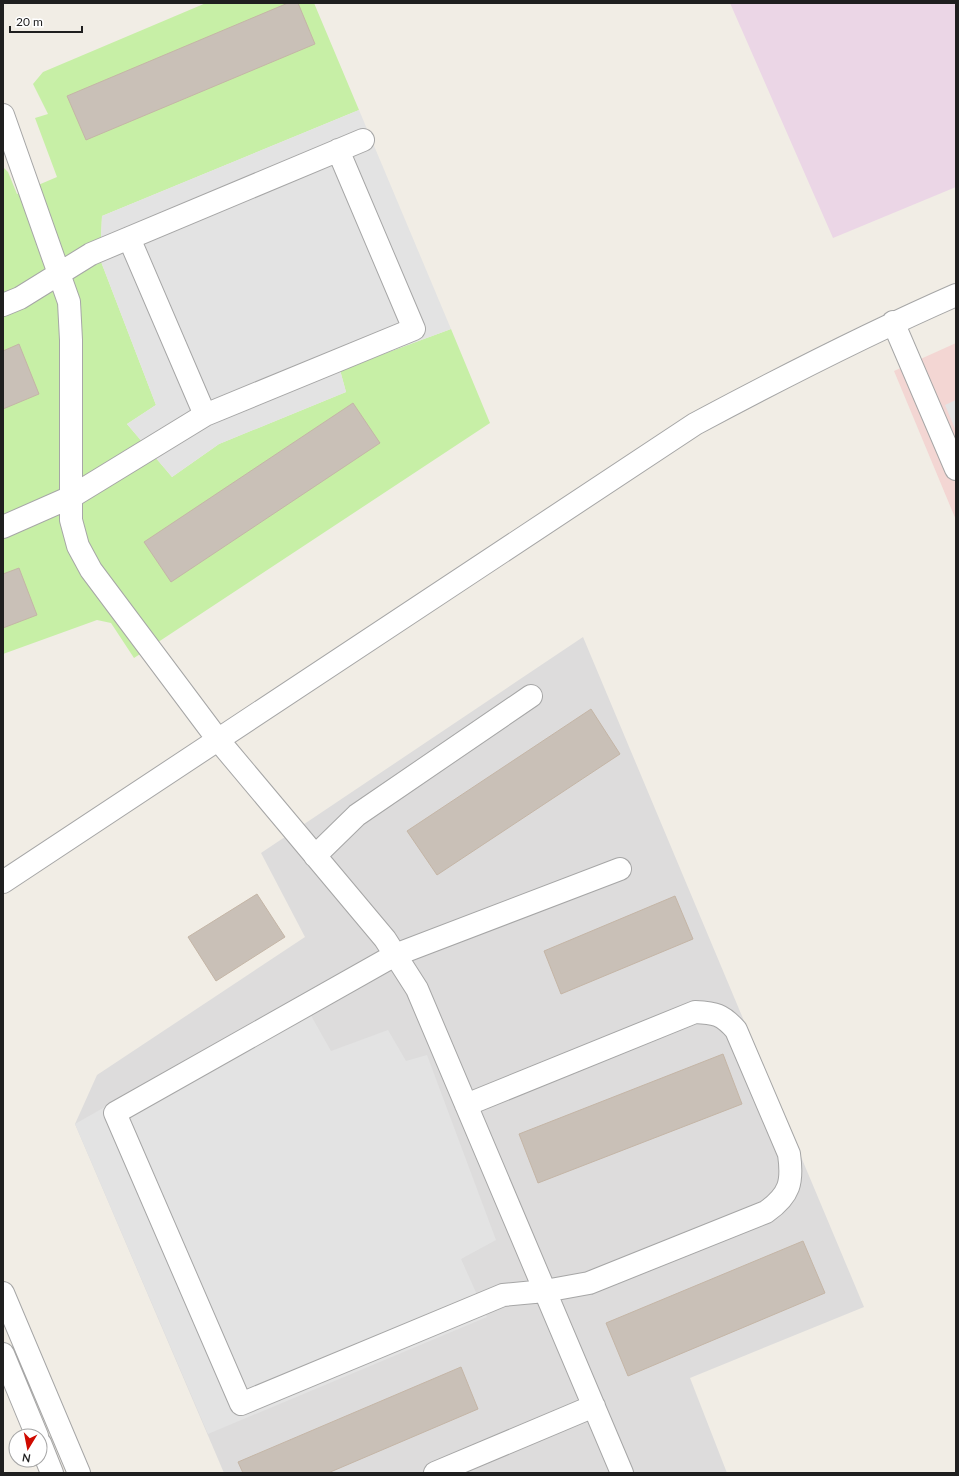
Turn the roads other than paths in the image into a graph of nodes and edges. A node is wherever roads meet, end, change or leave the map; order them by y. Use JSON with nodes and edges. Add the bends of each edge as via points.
{"nodes":[{"id":1,"x":3,"y":115,"type":"edge"},
{"id":2,"x":363,"y":140,"type":"dead end"},
{"id":3,"x":338,"y":150,"type":"junction"},
{"id":4,"x":129,"y":238,"type":"junction"},
{"id":5,"x":60,"y":275,"type":"junction"},
{"id":6,"x":956,"y":295,"type":"edge"},
{"id":7,"x":3,"y":305,"type":"edge"},
{"id":8,"x":893,"y":322,"type":"junction"},
{"id":9,"x":205,"y":416,"type":"junction"},
{"id":10,"x":956,"y":469,"type":"edge"},
{"id":11,"x":71,"y":497,"type":"junction"},
{"id":12,"x":3,"y":527,"type":"edge"},
{"id":13,"x":531,"y":696,"type":"dead end"},
{"id":14,"x":219,"y":741,"type":"junction"},
{"id":15,"x":315,"y":856,"type":"junction"},
{"id":16,"x":620,"y":868,"type":"dead end"},
{"id":17,"x":3,"y":882,"type":"edge"},
{"id":18,"x":395,"y":955,"type":"junction"},
{"id":19,"x":466,"y":1105,"type":"junction"},
{"id":20,"x":545,"y":1291,"type":"junction"},
{"id":21,"x":3,"y":1293,"type":"edge"},
{"id":22,"x":3,"y":1354,"type":"edge"},
{"id":23,"x":594,"y":1406,"type":"junction"},
{"id":24,"x":34,"y":1428,"type":"edge"},
{"id":25,"x":48,"y":1463,"type":"edge"},
{"id":26,"x":52,"y":1473,"type":"edge"},
{"id":27,"x":79,"y":1473,"type":"edge"},
{"id":28,"x":435,"y":1473,"type":"edge"},
{"id":29,"x":622,"y":1473,"type":"edge"}],
"edges":[{"from":1,"to":5,"type":"street"},
{"from":2,"to":3,"type":"street"},
{"from":3,"to":4,"type":"street"},
{"from":3,"to":9,"type":"street","via":[[414,329]]},
{"from":4,"to":5,"type":"street","via":[[91,254]]},
{"from":4,"to":9,"type":"street"},
{"from":5,"to":7,"type":"street"},
{"from":5,"to":11,"type":"street","via":[[69,302],[71,340]]},
{"from":6,"to":8,"type":"street"},
{"from":8,"to":10,"type":"street"},
{"from":8,"to":14,"type":"street","via":[[695,424]]},
{"from":9,"to":11,"type":"street"},
{"from":11,"to":12,"type":"street"},
{"from":11,"to":14,"type":"street","via":[[71,520],[78,546],[91,570]]},
{"from":13,"to":15,"type":"street","via":[[357,815]]},
{"from":14,"to":15,"type":"street"},
{"from":14,"to":17,"type":"street"},
{"from":15,"to":18,"type":"street","via":[[385,938]]},
{"from":16,"to":18,"type":"street"},
{"from":18,"to":19,"type":"street","via":[[416,989]]},
{"from":18,"to":20,"type":"street","via":[[114,1113],[240,1404],[503,1295]]},
{"from":19,"to":20,"type":"street"},
{"from":19,"to":20,"type":"street","via":[[695,1012],[714,1013],[727,1020],[736,1030],[789,1154],[790,1183],[781,1201],[766,1212],[589,1283]]},
{"from":20,"to":23,"type":"street"},
{"from":21,"to":27,"type":"street"},
{"from":22,"to":24,"type":"street"},
{"from":23,"to":28,"type":"street"},
{"from":23,"to":29,"type":"street"},
{"from":25,"to":26,"type":"street"}]}
